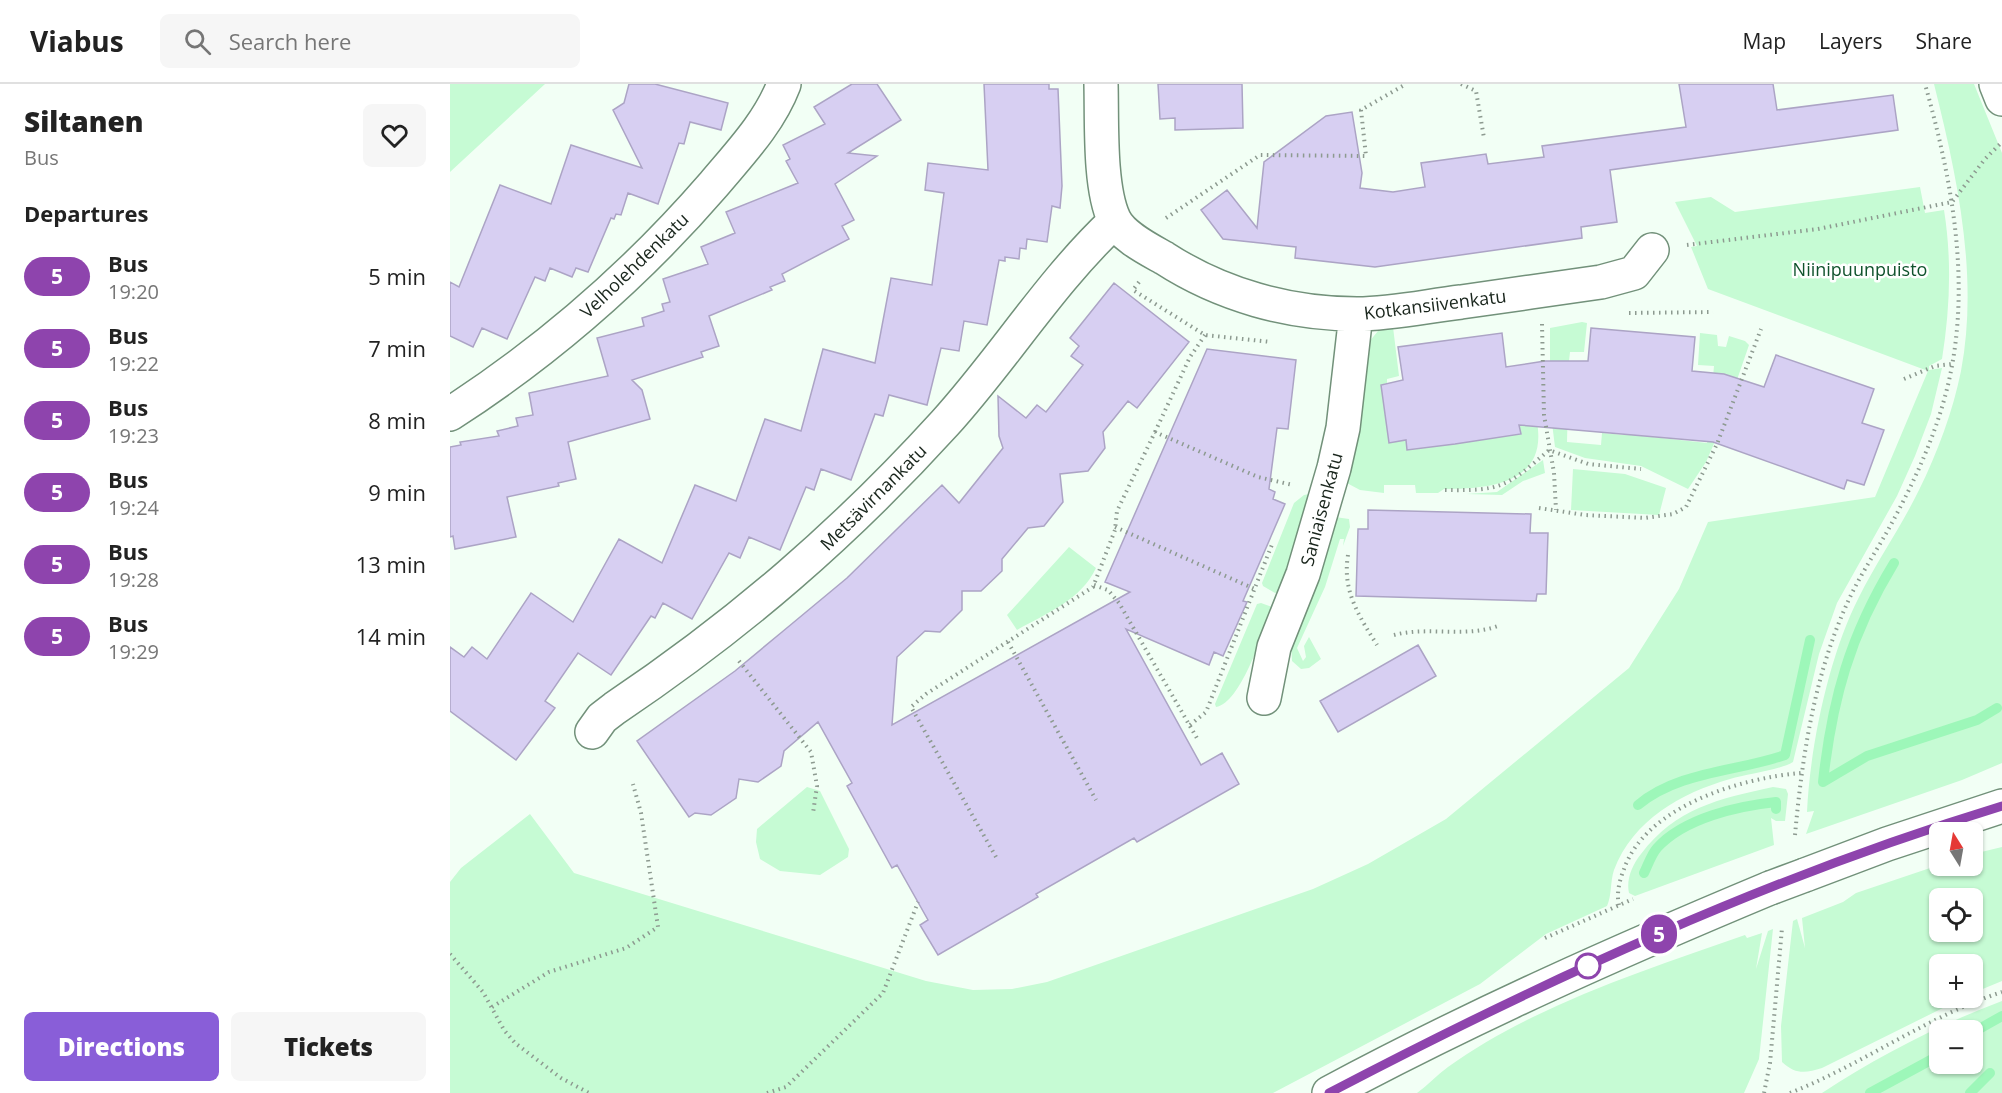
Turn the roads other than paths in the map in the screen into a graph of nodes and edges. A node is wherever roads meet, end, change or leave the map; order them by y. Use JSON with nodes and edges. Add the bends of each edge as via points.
{"nodes":[{"id":1,"x":784,"y":84,"type":"edge"},
{"id":2,"x":1101,"y":84,"type":"edge"},
{"id":3,"x":1996,"y":84,"type":"edge"},
{"id":4,"x":2002,"y":99,"type":"edge"},
{"id":5,"x":1115,"y":221,"type":"junction"},
{"id":6,"x":1652,"y":250,"type":"road end"},
{"id":7,"x":1356,"y":314,"type":"junction"},
{"id":8,"x":450,"y":414,"type":"edge"},
{"id":9,"x":1264,"y":698,"type":"dead end"},
{"id":10,"x":592,"y":732,"type":"dead end"},
{"id":11,"x":2002,"y":806,"type":"edge"},
{"id":12,"x":1329,"y":1093,"type":"edge"}],
"edges":[{"from":1,"to":8,"type":"street","name":"Velholehdenkatu","via":[[756,134],[642,262],[551,342]]},
{"from":2,"to":5,"type":"street","via":[[1104,162]]},
{"from":3,"to":4,"type":"street"},
{"from":5,"to":7,"type":"street","name":"Kotkansiivenkatu","via":[[1138,242],[1177,267],[1228,292],[1298,309]]},
{"from":5,"to":10,"type":"street","name":"Metsävirnankatu","via":[[1086,248],[947,421],[832,540],[721,632],[602,718]]},
{"from":6,"to":7,"type":"street","name":"Kotkansiivenkatu","via":[[1634,273],[1600,282]]},
{"from":7,"to":9,"type":"street","name":"Saniaisenkatu","via":[[1334,468],[1313,544],[1274,647]]},
{"from":11,"to":12,"type":"street","bridge":true,"via":[[1887,844],[1656,936],[1469,1020]]}]}
